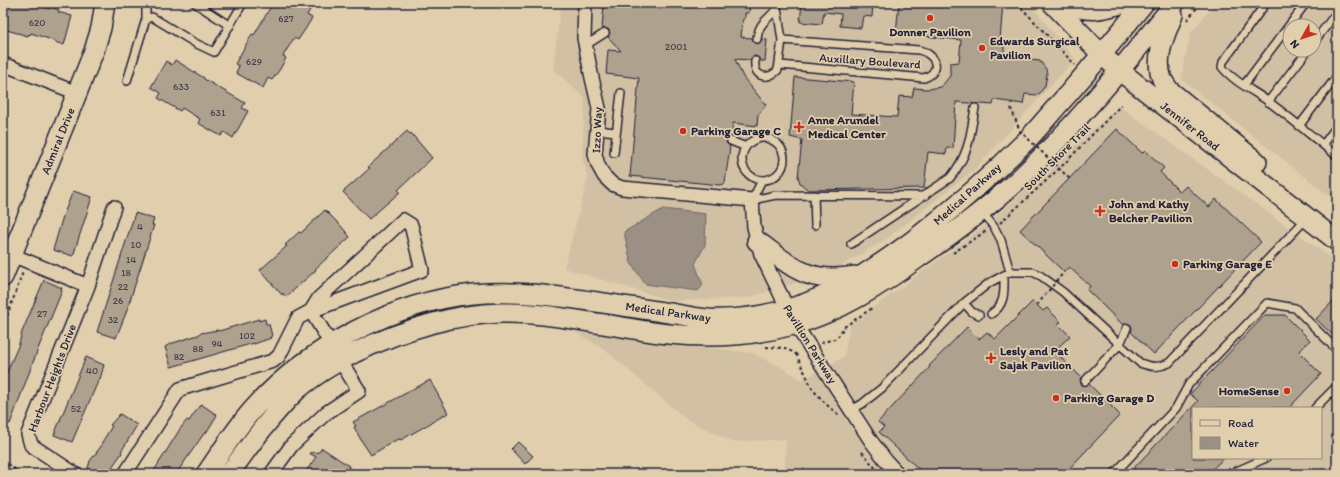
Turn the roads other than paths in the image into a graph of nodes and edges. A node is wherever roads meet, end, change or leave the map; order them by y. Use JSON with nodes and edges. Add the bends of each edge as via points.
{"nodes":[{"id":1,"x":106,"y":3,"type":"edge"},
{"id":2,"x":147,"y":3,"type":"edge"},
{"id":3,"x":195,"y":3,"type":"edge"},
{"id":4,"x":243,"y":3,"type":"edge"},
{"id":5,"x":585,"y":3,"type":"edge"},
{"id":6,"x":1052,"y":3,"type":"edge"},
{"id":7,"x":1067,"y":3,"type":"edge"},
{"id":8,"x":1125,"y":3,"type":"edge"},
{"id":9,"x":1144,"y":3,"type":"edge"},
{"id":10,"x":1175,"y":3,"type":"edge"},
{"id":11,"x":1179,"y":3,"type":"edge"},
{"id":12,"x":1266,"y":3,"type":"edge"},
{"id":13,"x":1306,"y":3,"type":"edge"},
{"id":14,"x":777,"y":6,"type":"edge"},
{"id":15,"x":1337,"y":12,"type":"edge"},
{"id":16,"x":146,"y":19,"type":"junction"},
{"id":17,"x":230,"y":26,"type":"junction"},
{"id":18,"x":1322,"y":32,"type":"edge"},
{"id":19,"x":605,"y":33,"type":"dead end"},
{"id":20,"x":757,"y":39,"type":"dead end"},
{"id":21,"x":782,"y":40,"type":"junction"},
{"id":22,"x":586,"y":45,"type":"junction"},
{"id":23,"x":1102,"y":55,"type":"junction"},
{"id":24,"x":1302,"y":58,"type":"edge"},
{"id":25,"x":755,"y":61,"type":"dead end"},
{"id":26,"x":3,"y":64,"type":"edge"},
{"id":27,"x":780,"y":65,"type":"junction"},
{"id":28,"x":1120,"y":70,"type":"junction"},
{"id":29,"x":1337,"y":76,"type":"edge"},
{"id":30,"x":127,"y":81,"type":"dead end"},
{"id":31,"x":1244,"y":85,"type":"junction"},
{"id":32,"x":77,"y":93,"type":"junction"},
{"id":33,"x":621,"y":93,"type":"dead end"},
{"id":34,"x":1268,"y":102,"type":"junction"},
{"id":35,"x":975,"y":108,"type":"dead end"},
{"id":36,"x":1299,"y":126,"type":"junction"},
{"id":37,"x":1337,"y":126,"type":"edge"},
{"id":38,"x":597,"y":130,"type":"junction"},
{"id":39,"x":616,"y":132,"type":"junction"},
{"id":40,"x":731,"y":141,"type":"dead end"},
{"id":41,"x":1323,"y":145,"type":"junction"},
{"id":42,"x":746,"y":147,"type":"junction"},
{"id":43,"x":614,"y":153,"type":"dead end"},
{"id":44,"x":1337,"y":156,"type":"edge"},
{"id":45,"x":762,"y":180,"type":"junction"},
{"id":46,"x":814,"y":195,"type":"junction"},
{"id":47,"x":925,"y":196,"type":"junction"},
{"id":48,"x":752,"y":200,"type":"junction"},
{"id":49,"x":114,"y":207,"type":"dead end"},
{"id":50,"x":982,"y":211,"type":"junction"},
{"id":51,"x":1307,"y":218,"type":"junction"},
{"id":52,"x":815,"y":225,"type":"dead end"},
{"id":53,"x":757,"y":241,"type":"junction"},
{"id":54,"x":1337,"y":241,"type":"edge"},
{"id":55,"x":851,"y":244,"type":"dead end"},
{"id":56,"x":7,"y":254,"type":"edge"},
{"id":57,"x":863,"y":274,"type":"junction"},
{"id":58,"x":1007,"y":274,"type":"junction"},
{"id":59,"x":3,"y":277,"type":"edge"},
{"id":60,"x":88,"y":286,"type":"junction"},
{"id":61,"x":964,"y":303,"type":"junction"},
{"id":62,"x":311,"y":311,"type":"junction"},
{"id":63,"x":991,"y":314,"type":"dead end"},
{"id":64,"x":979,"y":315,"type":"dead end"},
{"id":65,"x":791,"y":316,"type":"junction"},
{"id":66,"x":1128,"y":328,"type":"dead end"},
{"id":67,"x":1120,"y":344,"type":"junction"},
{"id":68,"x":1337,"y":350,"type":"edge"},
{"id":69,"x":336,"y":352,"type":"junction"},
{"id":70,"x":1085,"y":380,"type":"dead end"},
{"id":71,"x":1337,"y":386,"type":"edge"},
{"id":72,"x":1316,"y":407,"type":"edge"},
{"id":73,"x":847,"y":414,"type":"junction"},
{"id":74,"x":1264,"y":459,"type":"edge"},
{"id":75,"x":75,"y":474,"type":"edge"},
{"id":76,"x":125,"y":474,"type":"edge"},
{"id":77,"x":206,"y":474,"type":"edge"},
{"id":78,"x":229,"y":474,"type":"edge"},
{"id":79,"x":271,"y":474,"type":"edge"},
{"id":80,"x":898,"y":474,"type":"edge"},
{"id":81,"x":1114,"y":474,"type":"edge"},
{"id":82,"x":1230,"y":474,"type":"edge"}],
"edges":[{"from":1,"to":32,"type":"main road","name":"Admiral Drive","via":[[94,51]]},
{"from":2,"to":16,"type":"lane"},
{"from":3,"to":17,"type":"lane"},
{"from":4,"to":17,"type":"lane"},
{"from":5,"to":22,"type":"street","name":"Izzo Way"},
{"from":6,"to":23,"type":"main road","name":"Jennifer Road"},
{"from":7,"to":8,"type":"main road","via":[[1085,10],[1095,10]]},
{"from":9,"to":23,"type":"main road","name":"Medical Parkway"},
{"from":10,"to":28,"type":"main road","name":"Medical Parkway"},
{"from":11,"to":51,"type":"main road","via":[[1162,42],[1159,58],[1162,79],[1169,90],[1275,178]]},
{"from":12,"to":31,"type":"lane","via":[[1223,62],[1222,67]]},
{"from":13,"to":31,"type":"lane"},
{"from":14,"to":20,"type":"lane","via":[[772,15],[760,26]]},
{"from":14,"to":21,"type":"lane"},
{"from":15,"to":18,"type":"lane"},
{"from":16,"to":17,"type":"lane","via":[[152,17],[214,52]]},
{"from":16,"to":30,"type":"lane"},
{"from":19,"to":22,"type":"lane"},
{"from":21,"to":27,"type":"lane"},
{"from":21,"to":27,"type":"lane","name":"Auxillary Boulevard","via":[[919,50],[930,55],[935,69],[924,78]]},
{"from":22,"to":38,"type":"street","name":"Izzo Way","via":[[600,108]]},
{"from":23,"to":28,"type":"main road","name":"Jennifer Road"},
{"from":23,"to":57,"type":"main road","name":"Medical Parkway","via":[[1031,135],[985,179],[928,229],[894,255]]},
{"from":24,"to":34,"type":"lane"},
{"from":25,"to":27,"type":"lane","via":[[756,70],[765,77],[775,74]]},
{"from":26,"to":32,"type":"street"},
{"from":28,"to":50,"type":"main road","name":"Medical Parkway","via":[[1049,149]]},
{"from":28,"to":51,"type":"main road","name":"Jennifer Road"},
{"from":29,"to":36,"type":"lane"},
{"from":31,"to":34,"type":"lane"},
{"from":32,"to":56,"type":"main road","name":"Admiral Drive"},
{"from":33,"to":39,"type":"lane"},
{"from":34,"to":36,"type":"lane"},
{"from":35,"to":47,"type":"lane","via":[[968,147],[961,163],[950,178]]},
{"from":36,"to":41,"type":"lane"},
{"from":37,"to":41,"type":"lane"},
{"from":38,"to":39,"type":"lane"},
{"from":38,"to":48,"type":"street","name":"Izzo Way","via":[[595,154],[598,166],[612,184],[622,188]]},
{"from":39,"to":43,"type":"lane"},
{"from":40,"to":42,"type":"lane"},
{"from":41,"to":44,"type":"lane"},
{"from":42,"to":45,"type":"lane","via":[[743,166],[750,176]]},
{"from":42,"to":45,"type":"lane","via":[[753,141],[765,138],[776,143],[783,152],[784,166],[779,174],[774,178]]},
{"from":45,"to":48,"type":"lane"},
{"from":46,"to":47,"type":"lane"},
{"from":46,"to":48,"type":"lane","via":[[776,195]]},
{"from":46,"to":52,"type":"lane"},
{"from":47,"to":55,"type":"lane"},
{"from":48,"to":53,"type":"street","name":"Pavillion Parkway"},
{"from":49,"to":60,"type":"street","name":"Harbour Heights Drive"},
{"from":50,"to":58,"type":"lane","name":"Medical Parkway","via":[[1001,240]]},
{"from":50,"to":65,"type":"main road","name":"Medical Parkway","via":[[889,279],[858,298],[831,311]]},
{"from":51,"to":54,"type":"main road","name":"Jennifer Road"},
{"from":51,"to":67,"type":"lane","via":[[1169,363],[1160,367],[1150,367],[1140,363]]},
{"from":53,"to":57,"type":"main road","via":[[784,262],[807,274],[829,278]]},
{"from":53,"to":65,"type":"street","name":"Pavillion Parkway"},
{"from":56,"to":59,"type":"main road","name":"Admiral Drive"},
{"from":56,"to":60,"type":"street"},
{"from":57,"to":65,"type":"main road","name":"Medical Parkway"},
{"from":58,"to":61,"type":"lane","via":[[989,283]]},
{"from":58,"to":63,"type":"lane","name":"Medical Parkway","via":[[1001,304],[998,310]]},
{"from":58,"to":67,"type":"lane","via":[[1033,272],[1041,276],[1063,292]]},
{"from":60,"to":75,"type":"street","name":"Harbour Heights Drive","via":[[28,434],[31,445]]},
{"from":61,"to":64,"type":"lane","via":[[972,312]]},
{"from":61,"to":73,"type":"lane","via":[[882,388]]},
{"from":62,"to":62,"type":"street","via":[[319,298],[403,220],[411,225],[422,270]]},
{"from":62,"to":69,"type":"street"},
{"from":62,"to":76,"type":"street","via":[[298,318],[278,356],[272,361],[180,389]]},
{"from":65,"to":69,"type":"main road","name":"Medical Parkway","via":[[710,319],[565,297],[515,293],[474,294],[420,304],[368,325]]},
{"from":65,"to":73,"type":"street","name":"Pavillion Parkway"},
{"from":66,"to":67,"type":"lane"},
{"from":67,"to":70,"type":"lane"},
{"from":68,"to":81,"type":"lane","via":[[1295,308],[1267,302],[1189,384],[1176,408]]},
{"from":69,"to":77,"type":"main road","name":"Medical Parkway","via":[[308,360],[282,380],[255,406]]},
{"from":69,"to":78,"type":"main road","name":"Medical Parkway","via":[[322,370],[284,403]]},
{"from":69,"to":79,"type":"street","via":[[359,391],[326,413],[292,445]]},
{"from":71,"to":72,"type":"lane"},
{"from":73,"to":80,"type":"street","name":"Pavillion Parkway"},
{"from":74,"to":82,"type":"lane"}]}
